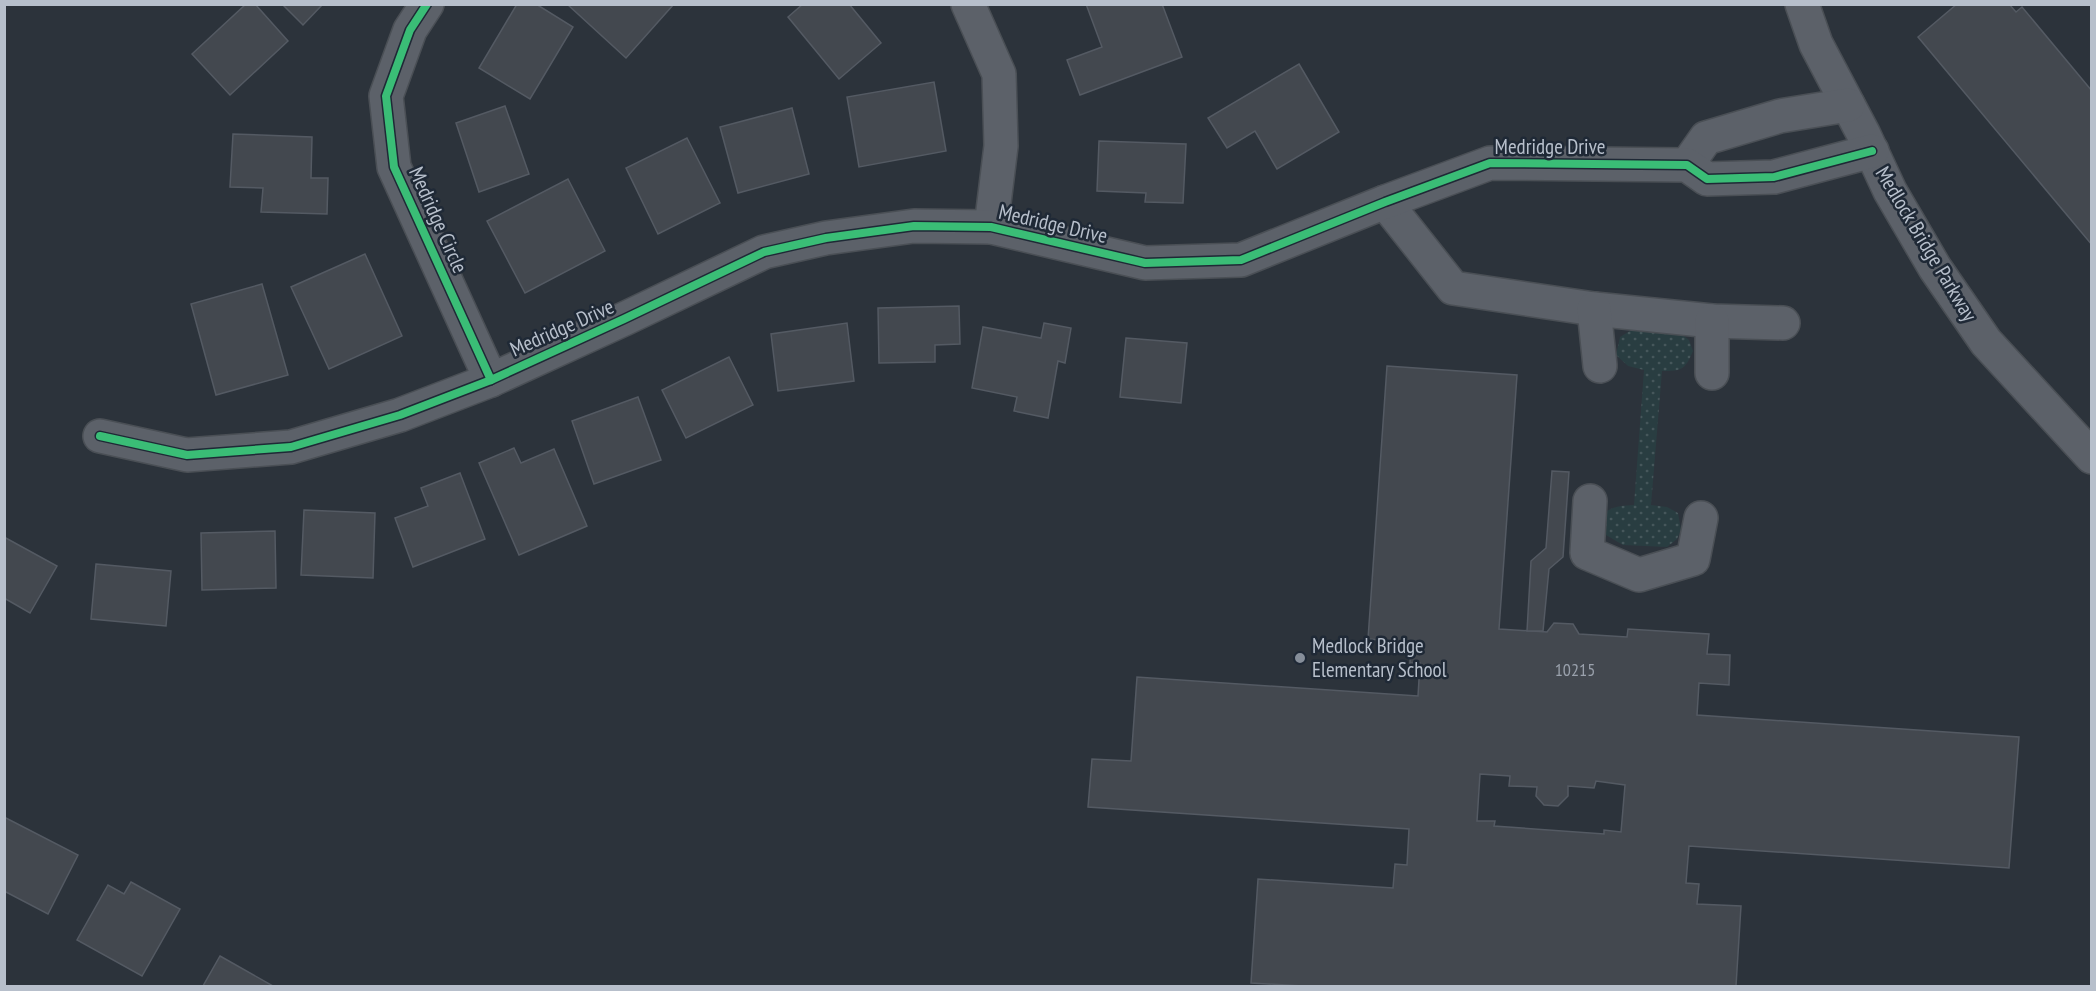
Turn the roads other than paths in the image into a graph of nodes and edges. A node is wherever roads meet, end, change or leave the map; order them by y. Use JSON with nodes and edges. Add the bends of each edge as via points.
{"nodes":[{"id":1,"x":427,"y":4,"type":"edge"},
{"id":2,"x":968,"y":4,"type":"edge"},
{"id":3,"x":1802,"y":4,"type":"edge"},
{"id":4,"x":1848,"y":105,"type":"junction"},
{"id":5,"x":1872,"y":151,"type":"junction"},
{"id":6,"x":1687,"y":165,"type":"junction"},
{"id":7,"x":1385,"y":202,"type":"junction"},
{"id":8,"x":991,"y":227,"type":"junction"},
{"id":9,"x":1594,"y":309,"type":"junction"},
{"id":10,"x":1712,"y":321,"type":"junction"},
{"id":11,"x":1783,"y":323,"type":"dead end"},
{"id":12,"x":1600,"y":366,"type":"dead end"},
{"id":13,"x":1712,"y":373,"type":"dead end"},
{"id":14,"x":491,"y":380,"type":"junction"},
{"id":15,"x":100,"y":436,"type":"dead end"},
{"id":16,"x":2091,"y":457,"type":"edge"},
{"id":17,"x":1590,"y":501,"type":"dead end"},
{"id":18,"x":1701,"y":518,"type":"dead end"}],
"edges":[{"from":1,"to":14,"type":"street","name":"Medridge Circle","via":[[410,30],[386,96],[394,167]]},
{"from":2,"to":8,"type":"street","via":[[999,74],[1001,146]]},
{"from":3,"to":4,"type":"street","name":"Medlock Bridge Parkway","via":[[1816,44]]},
{"from":4,"to":5,"type":"street","name":"Medlock Bridge Parkway"},
{"from":4,"to":6,"type":"street","via":[[1780,116],[1706,138]]},
{"from":5,"to":6,"type":"street","name":"Medridge Drive","via":[[1774,177],[1707,179]]},
{"from":5,"to":16,"type":"street","name":"Medlock Bridge Parkway","via":[[1890,191],[1935,268],[1986,342]]},
{"from":6,"to":7,"type":"street","name":"Medridge Drive","via":[[1490,163]]},
{"from":7,"to":8,"type":"street","name":"Medridge Drive","via":[[1241,260],[1145,263]]},
{"from":7,"to":9,"type":"street","via":[[1453,288]]},
{"from":8,"to":14,"type":"street","name":"Medridge Drive","via":[[914,226],[826,238],[764,252]]},
{"from":9,"to":10,"type":"street"},
{"from":9,"to":12,"type":"street"},
{"from":10,"to":11,"type":"street"},
{"from":10,"to":13,"type":"street"},
{"from":14,"to":15,"type":"street","name":"Medridge Drive","via":[[400,415],[291,447],[187,455]]},
{"from":17,"to":18,"type":"street","via":[[1587,553],[1639,574],[1693,559]]}]}
